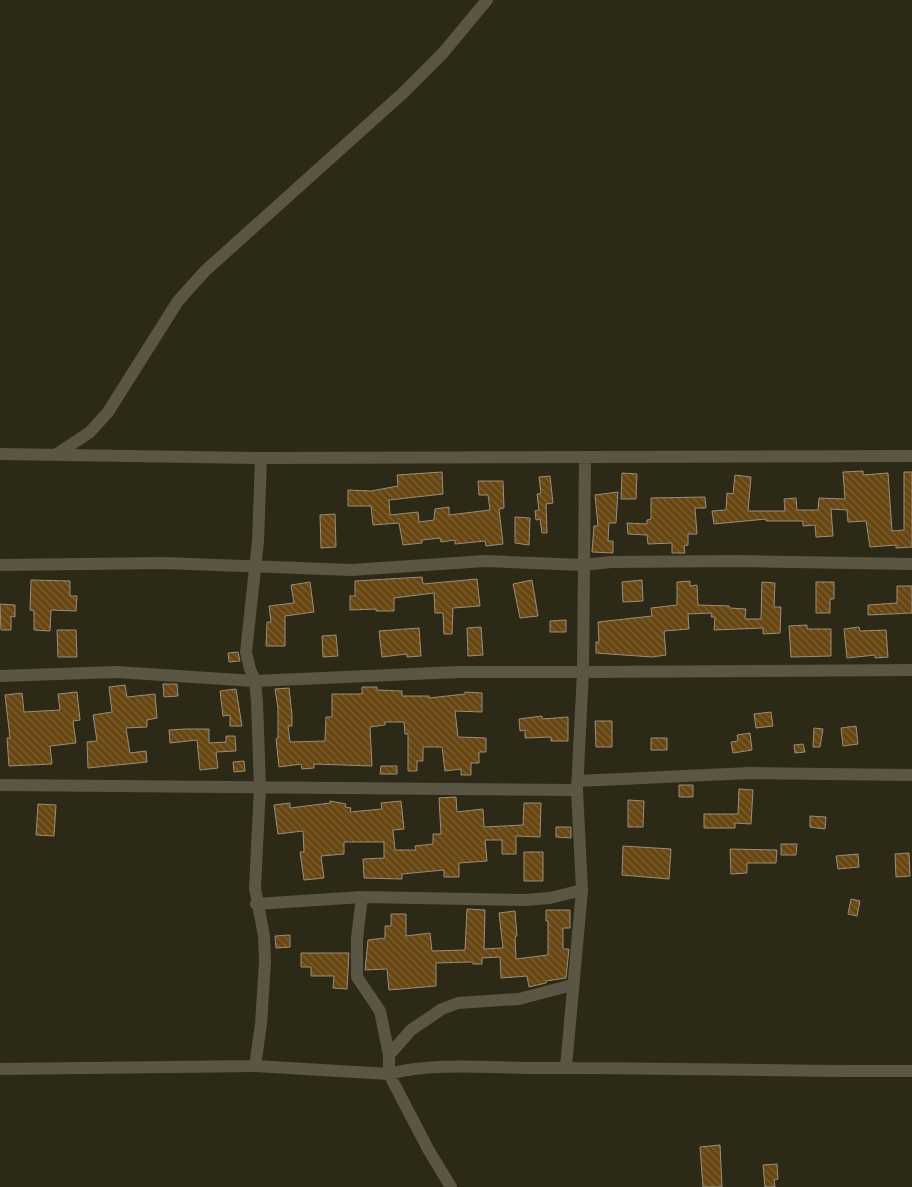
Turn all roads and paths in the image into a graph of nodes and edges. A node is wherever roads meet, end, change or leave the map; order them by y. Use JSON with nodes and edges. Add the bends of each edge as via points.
{"nodes":[{"id":1,"x":487,"y":0,"type":"edge"},
{"id":2,"x":0,"y":454,"type":"edge"},
{"id":3,"x":57,"y":454,"type":"junction"},
{"id":4,"x":912,"y":456,"type":"edge"},
{"id":5,"x":585,"y":457,"type":"junction"},
{"id":6,"x":261,"y":458,"type":"junction"},
{"id":7,"x":912,"y":564,"type":"edge"},
{"id":8,"x":0,"y":565,"type":"edge"},
{"id":9,"x":583,"y":565,"type":"junction"},
{"id":10,"x":254,"y":567,"type":"junction"},
{"id":11,"x":912,"y":670,"type":"edge"},
{"id":12,"x":583,"y":672,"type":"junction"},
{"id":13,"x":0,"y":676,"type":"edge"},
{"id":14,"x":255,"y":681,"type":"junction"},
{"id":15,"x":912,"y":775,"type":"edge"},
{"id":16,"x":0,"y":785,"type":"edge"},
{"id":17,"x":578,"y":786,"type":"junction"},
{"id":18,"x":260,"y":787,"type":"junction"},
{"id":19,"x":255,"y":888,"type":"junction"},
{"id":20,"x":582,"y":890,"type":"junction"},
{"id":21,"x":362,"y":897,"type":"junction"},
{"id":22,"x":276,"y":902,"type":"junction"},
{"id":23,"x":256,"y":904,"type":"junction"},
{"id":24,"x":572,"y":986,"type":"junction"},
{"id":25,"x":389,"y":1055,"type":"junction"},
{"id":26,"x":255,"y":1066,"type":"junction"},
{"id":27,"x":566,"y":1067,"type":"junction"},
{"id":28,"x":0,"y":1069,"type":"edge"},
{"id":29,"x":912,"y":1071,"type":"edge"},
{"id":30,"x":390,"y":1074,"type":"junction"},
{"id":31,"x":451,"y":1187,"type":"edge"}],
"edges":[{"from":1,"to":3,"type":"street","via":[[443,53],[403,93],[205,272],[178,301],[108,412],[90,432]]},
{"from":2,"to":3,"type":"street"},
{"from":3,"to":6,"type":"street"},
{"from":4,"to":5,"type":"street"},
{"from":5,"to":6,"type":"street"},
{"from":5,"to":9,"type":"street"},
{"from":6,"to":10,"type":"street"},
{"from":7,"to":9,"type":"street","via":[[739,561]]},
{"from":8,"to":10,"type":"street","via":[[164,563]]},
{"from":9,"to":10,"type":"street","via":[[485,561],[376,570]]},
{"from":9,"to":12,"type":"street"},
{"from":10,"to":14,"type":"street","via":[[246,652]]},
{"from":11,"to":12,"type":"street"},
{"from":12,"to":14,"type":"street","via":[[458,672]]},
{"from":12,"to":17,"type":"street"},
{"from":13,"to":14,"type":"street","via":[[116,672]]},
{"from":14,"to":18,"type":"street"},
{"from":15,"to":17,"type":"street","via":[[750,773]]},
{"from":16,"to":18,"type":"street"},
{"from":17,"to":18,"type":"street"},
{"from":17,"to":20,"type":"street"},
{"from":18,"to":19,"type":"street"},
{"from":19,"to":22,"type":"street"},
{"from":19,"to":23,"type":"street"},
{"from":20,"to":21,"type":"street","via":[[524,900]]},
{"from":20,"to":24,"type":"street"},
{"from":21,"to":22,"type":"street"},
{"from":21,"to":25,"type":"street","via":[[357,977],[380,1011]]},
{"from":22,"to":23,"type":"street"},
{"from":23,"to":26,"type":"street","via":[[264,936],[265,961]]},
{"from":24,"to":25,"type":"street","via":[[519,999],[450,1006],[411,1030]]},
{"from":24,"to":27,"type":"street"},
{"from":25,"to":30,"type":"street"},
{"from":26,"to":28,"type":"street"},
{"from":26,"to":30,"type":"street"},
{"from":27,"to":29,"type":"street"},
{"from":27,"to":30,"type":"street","via":[[435,1068]]},
{"from":30,"to":31,"type":"street"}]}
